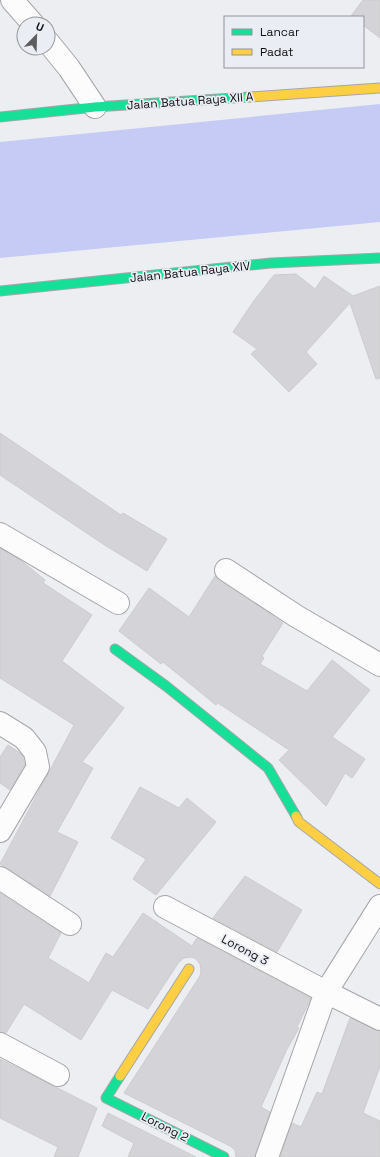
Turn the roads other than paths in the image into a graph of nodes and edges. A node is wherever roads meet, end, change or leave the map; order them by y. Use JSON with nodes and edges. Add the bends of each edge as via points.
{"nodes":[{"id":1,"x":12,"y":0,"type":"edge"},
{"id":2,"x":26,"y":16,"type":"edge"},
{"id":3,"x":56,"y":52,"type":"edge"},
{"id":4,"x":380,"y":88,"type":"edge"},
{"id":5,"x":95,"y":107,"type":"junction"},
{"id":6,"x":0,"y":117,"type":"edge"},
{"id":7,"x":380,"y":258,"type":"edge"},
{"id":8,"x":0,"y":291,"type":"edge"},
{"id":9,"x":0,"y":534,"type":"edge"},
{"id":10,"x":226,"y":570,"type":"dead end"},
{"id":11,"x":118,"y":603,"type":"dead end"},
{"id":12,"x":115,"y":649,"type":"dead end"},
{"id":13,"x":380,"y":665,"type":"edge"},
{"id":14,"x":0,"y":723,"type":"edge"},
{"id":15,"x":0,"y":831,"type":"edge"},
{"id":16,"x":0,"y":878,"type":"edge"},
{"id":17,"x":380,"y":884,"type":"edge"},
{"id":18,"x":380,"y":906,"type":"edge"},
{"id":19,"x":165,"y":907,"type":"dead end"},
{"id":20,"x":70,"y":924,"type":"dead end"},
{"id":21,"x":189,"y":970,"type":"dead end"},
{"id":22,"x":326,"y":992,"type":"junction"},
{"id":23,"x":380,"y":1019,"type":"edge"},
{"id":24,"x":0,"y":1044,"type":"edge"},
{"id":25,"x":58,"y":1075,"type":"dead end"},
{"id":26,"x":224,"y":1157,"type":"edge"},
{"id":27,"x":267,"y":1157,"type":"edge"}],
"edges":[{"from":1,"to":2,"type":"street"},
{"from":3,"to":5,"type":"street"},
{"from":4,"to":5,"type":"street","name":"Jalan Batua Raya XII A"},
{"from":5,"to":6,"type":"street","name":"Jalan Batua Raya XII A"},
{"from":7,"to":8,"type":"street","name":"Jalan Batua Raya XIV","via":[[271,263]]},
{"from":9,"to":11,"type":"street"},
{"from":10,"to":13,"type":"street","via":[[296,616]]},
{"from":12,"to":17,"type":"street","via":[[166,686],[268,768],[300,822]]},
{"from":14,"to":15,"type":"street","via":[[28,742],[35,752],[38,767]]},
{"from":16,"to":20,"type":"street"},
{"from":18,"to":22,"type":"street"},
{"from":19,"to":22,"type":"street","name":"Lorong 3"},
{"from":21,"to":26,"type":"street","name":"Lorong 2","via":[[106,1098]]},
{"from":22,"to":23,"type":"street","name":"Lorong 3"},
{"from":22,"to":27,"type":"street"},
{"from":24,"to":25,"type":"street"}]}
